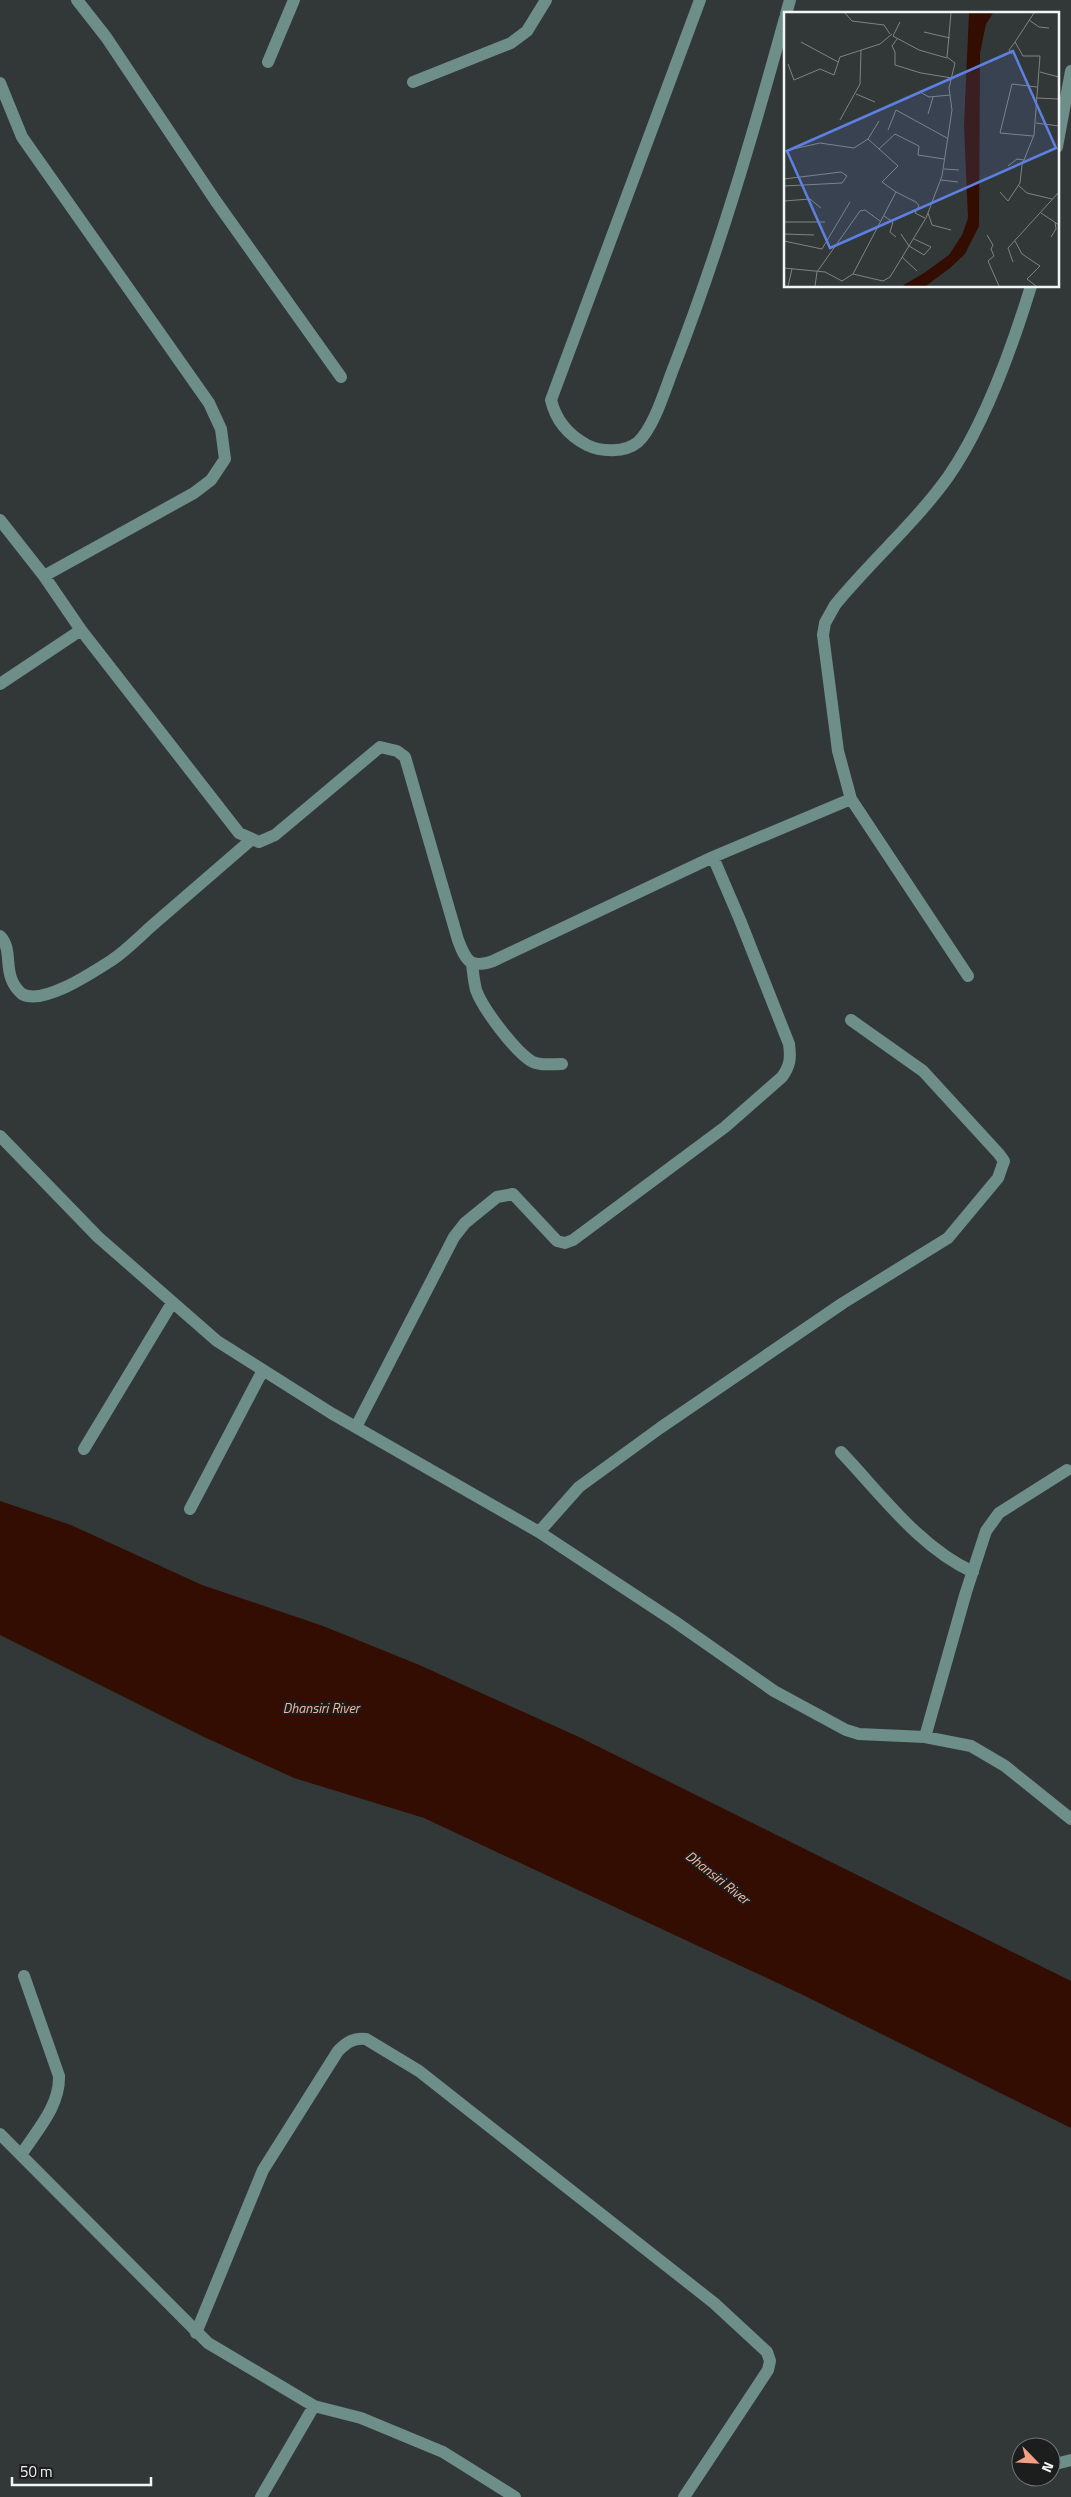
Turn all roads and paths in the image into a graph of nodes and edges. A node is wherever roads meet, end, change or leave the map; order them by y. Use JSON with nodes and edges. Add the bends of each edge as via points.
{"nodes":[{"id":1,"x":77,"y":0,"type":"edge"},
{"id":2,"x":294,"y":0,"type":"edge"},
{"id":3,"x":546,"y":0,"type":"edge"},
{"id":4,"x":700,"y":0,"type":"edge"},
{"id":5,"x":784,"y":22,"type":"edge"},
{"id":6,"x":268,"y":62,"type":"dead end"},
{"id":7,"x":1071,"y":71,"type":"edge"},
{"id":8,"x":413,"y":82,"type":"dead end"},
{"id":9,"x":0,"y":83,"type":"edge"},
{"id":10,"x":1058,"y":142,"type":"edge"},
{"id":11,"x":1030,"y":288,"type":"edge"},
{"id":12,"x":341,"y":377,"type":"dead end"},
{"id":13,"x":0,"y":520,"type":"edge"},
{"id":14,"x":44,"y":576,"type":"junction"},
{"id":15,"x":81,"y":630,"type":"junction"},
{"id":16,"x":0,"y":684,"type":"edge"},
{"id":17,"x":850,"y":800,"type":"junction"},
{"id":18,"x":251,"y":840,"type":"junction"},
{"id":19,"x":713,"y":857,"type":"junction"},
{"id":20,"x":0,"y":936,"type":"edge"},
{"id":21,"x":472,"y":964,"type":"junction"},
{"id":22,"x":968,"y":976,"type":"dead end"},
{"id":23,"x":851,"y":1020,"type":"dead end"},
{"id":24,"x":562,"y":1064,"type":"dead end"},
{"id":25,"x":0,"y":1136,"type":"edge"},
{"id":26,"x":172,"y":1303,"type":"junction"},
{"id":27,"x":264,"y":1370,"type":"junction"},
{"id":28,"x":356,"y":1427,"type":"junction"},
{"id":29,"x":84,"y":1449,"type":"dead end"},
{"id":30,"x":841,"y":1452,"type":"dead end"},
{"id":31,"x":1067,"y":1470,"type":"dead end"},
{"id":32,"x":190,"y":1509,"type":"dead end"},
{"id":33,"x":539,"y":1532,"type":"junction"},
{"id":34,"x":973,"y":1572,"type":"junction"},
{"id":35,"x":925,"y":1737,"type":"junction"},
{"id":36,"x":1071,"y":1819,"type":"edge"},
{"id":37,"x":24,"y":1976,"type":"dead end"},
{"id":38,"x":0,"y":2134,"type":"edge"},
{"id":39,"x":21,"y":2155,"type":"junction"},
{"id":40,"x":196,"y":2333,"type":"junction"},
{"id":41,"x":314,"y":2406,"type":"junction"},
{"id":42,"x":261,"y":2497,"type":"edge"},
{"id":43,"x":515,"y":2497,"type":"edge"},
{"id":44,"x":684,"y":2497,"type":"edge"}],
"edges":[{"from":1,"to":12,"type":"street","via":[[106,37],[215,200]]},
{"from":2,"to":6,"type":"street"},
{"from":3,"to":8,"type":"street","via":[[527,31],[511,43]]},
{"from":4,"to":5,"type":"street","via":[[551,400],[554,415],[564,427],[575,438],[594,448],[627,448],[638,442],[657,410],[715,248],[760,109]]},
{"from":7,"to":10,"type":"street"},
{"from":9,"to":14,"type":"street","via":[[22,137],[209,403],[222,429],[225,444],[225,459],[218,471],[194,493]]},
{"from":11,"to":17,"type":"street","via":[[1012,346],[976,426],[948,477],[849,588],[825,623],[824,644],[838,751]]},
{"from":13,"to":14,"type":"street"},
{"from":14,"to":15,"type":"street"},
{"from":15,"to":16,"type":"street"},
{"from":15,"to":18,"type":"street","via":[[239,833]]},
{"from":17,"to":19,"type":"street"},
{"from":17,"to":22,"type":"street"},
{"from":18,"to":20,"type":"street","via":[[113,959],[73,983],[38,998],[22,994],[4,978],[1,968],[4,948]]},
{"from":18,"to":21,"type":"street","via":[[259,842],[275,835],[380,747],[397,751],[410,769],[458,940]]},
{"from":19,"to":21,"type":"street","via":[[493,961]]},
{"from":19,"to":28,"type":"street","via":[[789,1044],[791,1057],[782,1077],[725,1127],[573,1240],[558,1241],[513,1194],[497,1196],[465,1223],[454,1237]]},
{"from":21,"to":24,"type":"street","via":[[481,1001],[508,1037],[530,1060]]},
{"from":23,"to":33,"type":"street","via":[[924,1071],[1004,1161],[998,1178],[948,1238],[843,1303],[660,1428],[579,1487]]},
{"from":25,"to":26,"type":"street","via":[[98,1237]]},
{"from":26,"to":27,"type":"street","via":[[203,1331]]},
{"from":26,"to":29,"type":"street"},
{"from":27,"to":28,"type":"street"},
{"from":27,"to":32,"type":"street"},
{"from":28,"to":33,"type":"street"},
{"from":30,"to":34,"type":"street","via":[[931,1546],[948,1560]]},
{"from":31,"to":34,"type":"street","via":[[999,1513],[992,1521]]},
{"from":33,"to":35,"type":"street","via":[[774,1691],[846,1730],[859,1734]]},
{"from":34,"to":35,"type":"street"},
{"from":35,"to":36,"type":"street","via":[[985,1752]]},
{"from":37,"to":39,"type":"street","via":[[59,2076],[60,2088],[56,2102]]},
{"from":38,"to":39,"type":"street"},
{"from":39,"to":40,"type":"street"},
{"from":40,"to":41,"type":"street","via":[[219,2351]]},
{"from":40,"to":44,"type":"street","via":[[272,2152],[338,2051],[356,2038],[366,2039],[420,2071],[714,2303],[767,2352],[770,2361],[765,2377]]},
{"from":41,"to":42,"type":"street"},
{"from":41,"to":43,"type":"street","via":[[361,2418],[443,2452]]}]}
